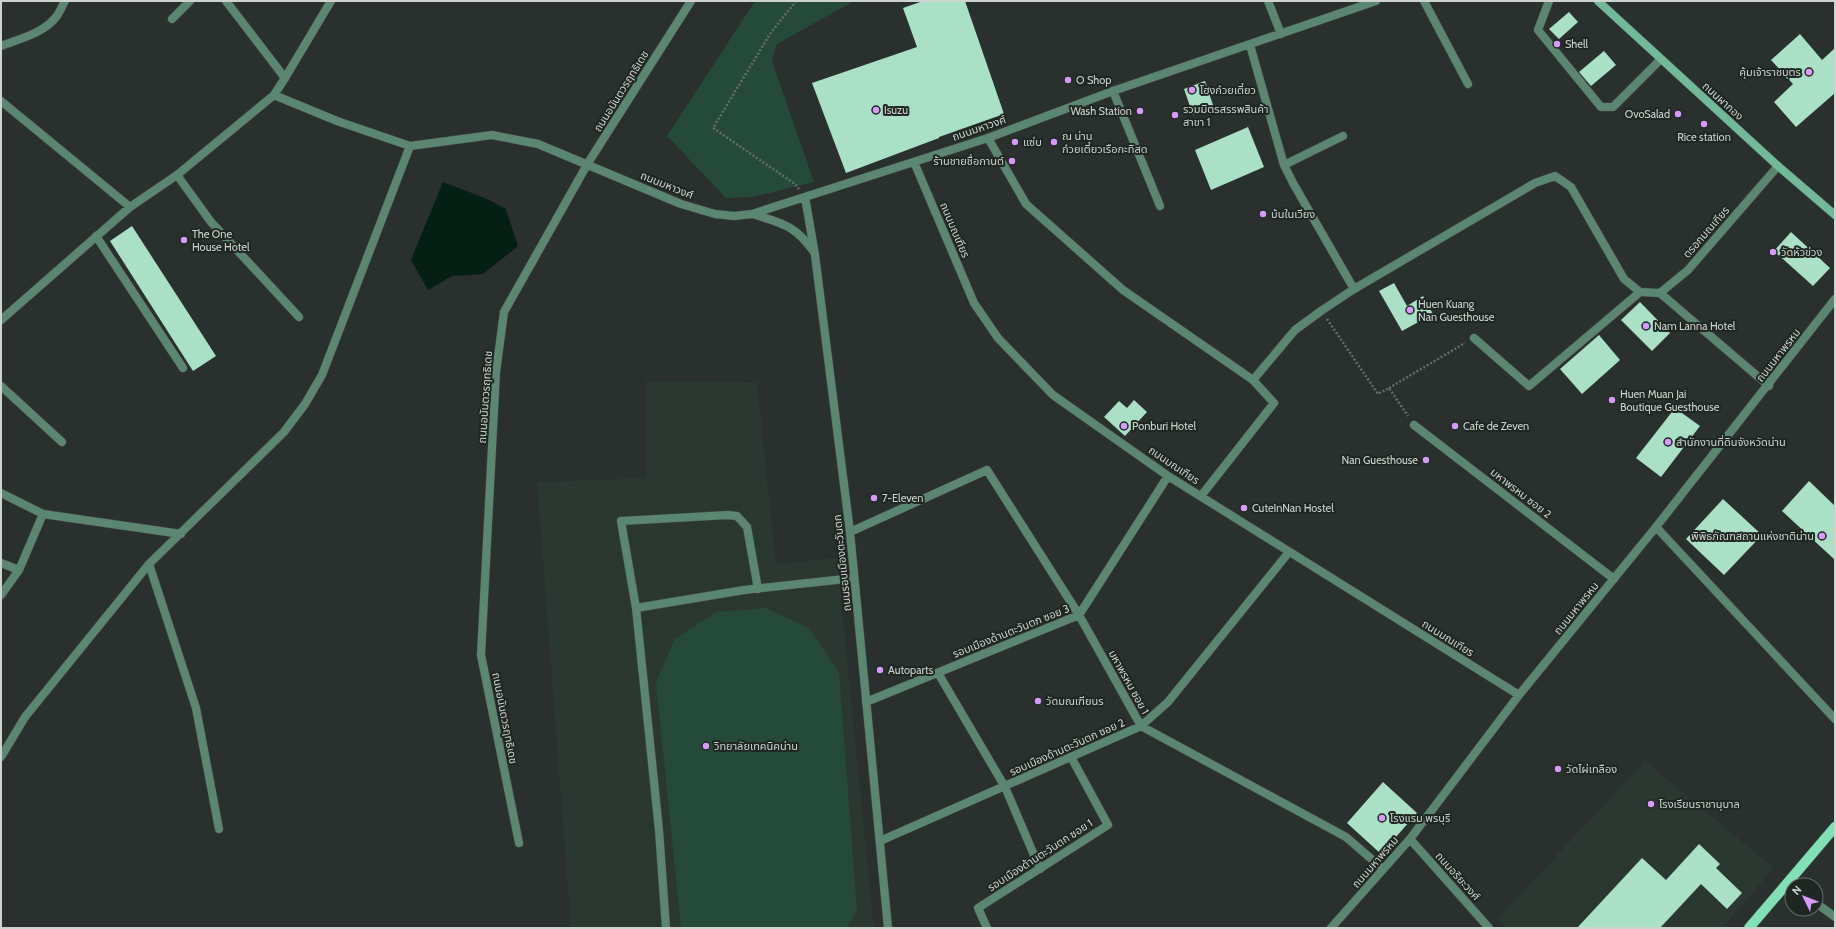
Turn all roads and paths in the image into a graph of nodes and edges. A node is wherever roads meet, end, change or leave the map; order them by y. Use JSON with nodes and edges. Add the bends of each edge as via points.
{"nodes":[{"id":1,"x":65,"y":1,"type":"edge"},
{"id":2,"x":190,"y":1,"type":"edge"},
{"id":3,"x":226,"y":1,"type":"edge"},
{"id":4,"x":331,"y":1,"type":"edge"},
{"id":5,"x":691,"y":1,"type":"edge"},
{"id":6,"x":796,"y":1,"type":"edge"},
{"id":7,"x":1268,"y":1,"type":"edge"},
{"id":8,"x":1376,"y":1,"type":"edge"},
{"id":9,"x":1424,"y":1,"type":"edge"},
{"id":10,"x":1549,"y":1,"type":"edge"},
{"id":11,"x":1598,"y":1,"type":"edge"},
{"id":12,"x":172,"y":19,"type":"dead end"},
{"id":13,"x":1282,"y":34,"type":"junction"},
{"id":14,"x":1250,"y":45,"type":"junction"},
{"id":15,"x":1,"y":46,"type":"edge"},
{"id":16,"x":1661,"y":59,"type":"junction"},
{"id":17,"x":286,"y":78,"type":"junction"},
{"id":18,"x":1468,"y":84,"type":"dead end"},
{"id":19,"x":1113,"y":91,"type":"junction"},
{"id":20,"x":274,"y":95,"type":"junction"},
{"id":21,"x":1,"y":101,"type":"edge"},
{"id":22,"x":1343,"y":136,"type":"dead end"},
{"id":23,"x":988,"y":138,"type":"junction"},
{"id":24,"x":410,"y":146,"type":"junction"},
{"id":25,"x":914,"y":162,"type":"junction"},
{"id":26,"x":588,"y":164,"type":"junction"},
{"id":27,"x":1284,"y":165,"type":"junction"},
{"id":28,"x":1778,"y":166,"type":"junction"},
{"id":29,"x":177,"y":175,"type":"junction"},
{"id":30,"x":805,"y":197,"type":"junction"},
{"id":31,"x":1160,"y":206,"type":"dead end"},
{"id":32,"x":130,"y":207,"type":"junction"},
{"id":33,"x":752,"y":214,"type":"junction"},
{"id":34,"x":1835,"y":215,"type":"edge"},
{"id":35,"x":96,"y":236,"type":"junction"},
{"id":36,"x":815,"y":254,"type":"junction"},
{"id":37,"x":1354,"y":289,"type":"junction"},
{"id":38,"x":1640,"y":292,"type":"junction"},
{"id":39,"x":1660,"y":293,"type":"junction"},
{"id":40,"x":1835,"y":299,"type":"edge"},
{"id":41,"x":1321,"y":311,"type":"junction"},
{"id":42,"x":299,"y":317,"type":"dead end"},
{"id":43,"x":1,"y":320,"type":"edge"},
{"id":44,"x":1474,"y":338,"type":"joint"},
{"id":45,"x":183,"y":368,"type":"dead end"},
{"id":46,"x":1253,"y":380,"type":"junction"},
{"id":47,"x":1,"y":386,"type":"edge"},
{"id":48,"x":1769,"y":386,"type":"junction"},
{"id":49,"x":1389,"y":388,"type":"junction"},
{"id":50,"x":1414,"y":425,"type":"joint"},
{"id":51,"x":62,"y":442,"type":"dead end"},
{"id":52,"x":1168,"y":476,"type":"junction"},
{"id":53,"x":1,"y":493,"type":"edge"},
{"id":54,"x":1201,"y":496,"type":"junction"},
{"id":55,"x":43,"y":514,"type":"junction"},
{"id":56,"x":1656,"y":527,"type":"junction"},
{"id":57,"x":850,"y":532,"type":"junction"},
{"id":58,"x":181,"y":534,"type":"junction"},
{"id":59,"x":1289,"y":552,"type":"junction"},
{"id":60,"x":1,"y":562,"type":"edge"},
{"id":61,"x":148,"y":564,"type":"junction"},
{"id":62,"x":19,"y":570,"type":"junction"},
{"id":63,"x":854,"y":578,"type":"junction"},
{"id":64,"x":1614,"y":579,"type":"junction"},
{"id":65,"x":758,"y":589,"type":"junction"},
{"id":66,"x":1,"y":595,"type":"edge"},
{"id":67,"x":636,"y":608,"type":"junction"},
{"id":68,"x":1079,"y":615,"type":"junction"},
{"id":69,"x":938,"y":673,"type":"junction"},
{"id":70,"x":1519,"y":695,"type":"junction"},
{"id":71,"x":866,"y":702,"type":"junction"},
{"id":72,"x":1835,"y":719,"type":"edge"},
{"id":73,"x":1141,"y":726,"type":"junction"},
{"id":74,"x":1,"y":757,"type":"edge"},
{"id":75,"x":1071,"y":757,"type":"junction"},
{"id":76,"x":1005,"y":787,"type":"junction"},
{"id":77,"x":1835,"y":827,"type":"edge"},
{"id":78,"x":219,"y":829,"type":"dead end"},
{"id":79,"x":1410,"y":839,"type":"junction"},
{"id":80,"x":880,"y":841,"type":"junction"},
{"id":81,"x":519,"y":842,"type":"dead end"},
{"id":82,"x":1040,"y":868,"type":"junction"},
{"id":83,"x":1383,"y":869,"type":"junction"},
{"id":84,"x":1795,"y":877,"type":"edge"},
{"id":85,"x":1784,"y":890,"type":"edge"},
{"id":86,"x":1824,"y":909,"type":"edge"},
{"id":87,"x":1835,"y":917,"type":"edge"},
{"id":88,"x":666,"y":928,"type":"edge"},
{"id":89,"x":888,"y":928,"type":"edge"},
{"id":90,"x":987,"y":928,"type":"edge"},
{"id":91,"x":1331,"y":928,"type":"edge"},
{"id":92,"x":1489,"y":928,"type":"edge"},
{"id":93,"x":1749,"y":928,"type":"edge"}],
"edges":[{"from":1,"to":15,"type":"street","via":[[56,18],[49,24]]},
{"from":2,"to":12,"type":"street"},
{"from":3,"to":17,"type":"street"},
{"from":4,"to":17,"type":"street"},
{"from":5,"to":26,"type":"street","name":"ถนนอนันตวรฤทธิเดช"},
{"from":6,"to":30,"type":"path","via":[[770,34],[714,128],[795,184]]},
{"from":7,"to":13,"type":"street"},
{"from":8,"to":13,"type":"street","name":"ถนนมหาวงศ์"},
{"from":9,"to":18,"type":"street"},
{"from":10,"to":16,"type":"street","via":[[1538,30],[1601,107],[1613,107]]},
{"from":11,"to":16,"type":"main road","name":"ถนนผากอง"},
{"from":13,"to":14,"type":"street","name":"ถนนมหาวงศ์"},
{"from":14,"to":19,"type":"street","name":"ถนนมหาวงศ์"},
{"from":14,"to":27,"type":"street"},
{"from":16,"to":28,"type":"main road","name":"ถนนผากอง"},
{"from":17,"to":20,"type":"street"},
{"from":19,"to":23,"type":"street","name":"ถนนมหาวงศ์"},
{"from":19,"to":31,"type":"street"},
{"from":20,"to":24,"type":"street","via":[[337,121]]},
{"from":20,"to":29,"type":"street"},
{"from":21,"to":32,"type":"street"},
{"from":22,"to":27,"type":"street"},
{"from":23,"to":25,"type":"street","name":"ถนนมหาวงศ์"},
{"from":23,"to":46,"type":"street","via":[[1026,204],[1123,290]]},
{"from":24,"to":26,"type":"street","name":"ถนนมหาวงศ์","via":[[492,135],[538,144]]},
{"from":24,"to":58,"type":"street","via":[[322,375],[305,404],[284,432]]},
{"from":25,"to":30,"type":"street","name":"ถนนมหาวงศ์"},
{"from":25,"to":52,"type":"street","name":"ถนนมณเฑียร","via":[[974,303],[998,338],[1053,395]]},
{"from":26,"to":33,"type":"street","name":"ถนนมหาวงศ์","via":[[681,204],[715,214]]},
{"from":26,"to":81,"type":"street","name":"ถนนอนันตวรฤทธิเดช","via":[[504,312],[496,372],[481,655]]},
{"from":27,"to":37,"type":"street"},
{"from":28,"to":34,"type":"main road","name":"ถนนผากอง"},
{"from":28,"to":39,"type":"street","name":"ตรอกมณเฑียร","via":[[1688,270]]},
{"from":29,"to":32,"type":"street"},
{"from":29,"to":42,"type":"street","via":[[211,222]]},
{"from":30,"to":33,"type":"street","name":"ถนนมหาวงศ์"},
{"from":30,"to":36,"type":"street","name":"ถนนรอบเมืองตะวันตก"},
{"from":32,"to":35,"type":"street"},
{"from":33,"to":36,"type":"street","via":[[795,229]]},
{"from":35,"to":43,"type":"street"},
{"from":35,"to":45,"type":"street"},
{"from":36,"to":57,"type":"street","name":"ถนนรอบเมืองตะวันตก"},
{"from":37,"to":38,"type":"street","via":[[1535,183],[1555,176],[1571,187],[1624,279]]},
{"from":37,"to":41,"type":"street"},
{"from":38,"to":39,"type":"street"},
{"from":38,"to":44,"type":"street","via":[[1529,386]]},
{"from":39,"to":48,"type":"street"},
{"from":40,"to":48,"type":"street","name":"ถนนมหาพรหม"},
{"from":41,"to":46,"type":"street","via":[[1295,330]]},
{"from":41,"to":49,"type":"path","via":[[1378,394]]},
{"from":44,"to":49,"type":"path"},
{"from":46,"to":54,"type":"street","via":[[1274,403]]},
{"from":47,"to":51,"type":"street"},
{"from":48,"to":56,"type":"street","name":"ถนนมหาพรหม"},
{"from":49,"to":50,"type":"path"},
{"from":50,"to":64,"type":"street","name":"มหาพรหม ซอย 2"},
{"from":52,"to":54,"type":"street","name":"ถนนมณเฑียร"},
{"from":52,"to":68,"type":"street","name":"รอบเมืองด้านตะวันตก ซอย 3"},
{"from":53,"to":55,"type":"street"},
{"from":54,"to":59,"type":"street","name":"ถนนมณเฑียร"},
{"from":55,"to":58,"type":"street"},
{"from":55,"to":62,"type":"street"},
{"from":56,"to":64,"type":"street","name":"ถนนมหาพรหม"},
{"from":56,"to":72,"type":"street"},
{"from":57,"to":63,"type":"street","name":"ถนนรอบเมืองตะวันตก"},
{"from":57,"to":68,"type":"street","name":"มหาพรหม ซอย 1","via":[[987,470]]},
{"from":58,"to":61,"type":"street"},
{"from":59,"to":70,"type":"street","name":"ถนนมณเฑียร"},
{"from":59,"to":73,"type":"street","name":"รอบเมืองด้านตะวันตก ซอย 2","via":[[1168,702]]},
{"from":60,"to":62,"type":"street"},
{"from":61,"to":74,"type":"street","via":[[25,717]]},
{"from":61,"to":78,"type":"street","via":[[196,708]]},
{"from":62,"to":66,"type":"street"},
{"from":63,"to":65,"type":"street"},
{"from":63,"to":71,"type":"street","name":"ถนนรอบเมืองตะวันตก"},
{"from":64,"to":70,"type":"street","name":"ถนนมหาพรหม"},
{"from":65,"to":67,"type":"street"},
{"from":65,"to":67,"type":"street","via":[[747,527],[737,516],[621,522]]},
{"from":67,"to":88,"type":"street","via":[[659,830]]},
{"from":68,"to":69,"type":"street","name":"รอบเมืองด้านตะวันตก ซอย 3"},
{"from":68,"to":73,"type":"street","name":"มหาพรหม ซอย 1"},
{"from":69,"to":71,"type":"street","name":"รอบเมืองด้านตะวันตก ซอย 3"},
{"from":69,"to":76,"type":"street"},
{"from":70,"to":79,"type":"street","name":"ถนนมหาพรหม"},
{"from":71,"to":80,"type":"street","name":"ถนนรอบเมืองตะวันตก"},
{"from":73,"to":75,"type":"street","name":"รอบเมืองด้านตะวันตก ซอย 2"},
{"from":73,"to":83,"type":"street","name":"มหาพรหม ซอย 1","via":[[1346,837]]},
{"from":75,"to":76,"type":"street","name":"รอบเมืองด้านตะวันตก ซอย 2"},
{"from":75,"to":82,"type":"street","name":"รอบเมืองด้านตะวันตก ซอย 1","via":[[1108,825]]},
{"from":76,"to":80,"type":"street","name":"รอบเมืองด้านตะวันตก ซอย 2"},
{"from":76,"to":82,"type":"street"},
{"from":77,"to":84,"type":"main road"},
{"from":79,"to":83,"type":"street","name":"ถนนมหาพรหม"},
{"from":79,"to":92,"type":"street","name":"ถนนอริยะวงศ์"},
{"from":80,"to":89,"type":"street","name":"ถนนรอบเมืองตะวันตก"},
{"from":82,"to":90,"type":"street","name":"รอบเมืองด้านตะวันตก ซอย 1","via":[[978,908]]},
{"from":83,"to":91,"type":"street","name":"ถนนมหาพรหม"},
{"from":85,"to":93,"type":"main road"},
{"from":86,"to":87,"type":"street"}]}
